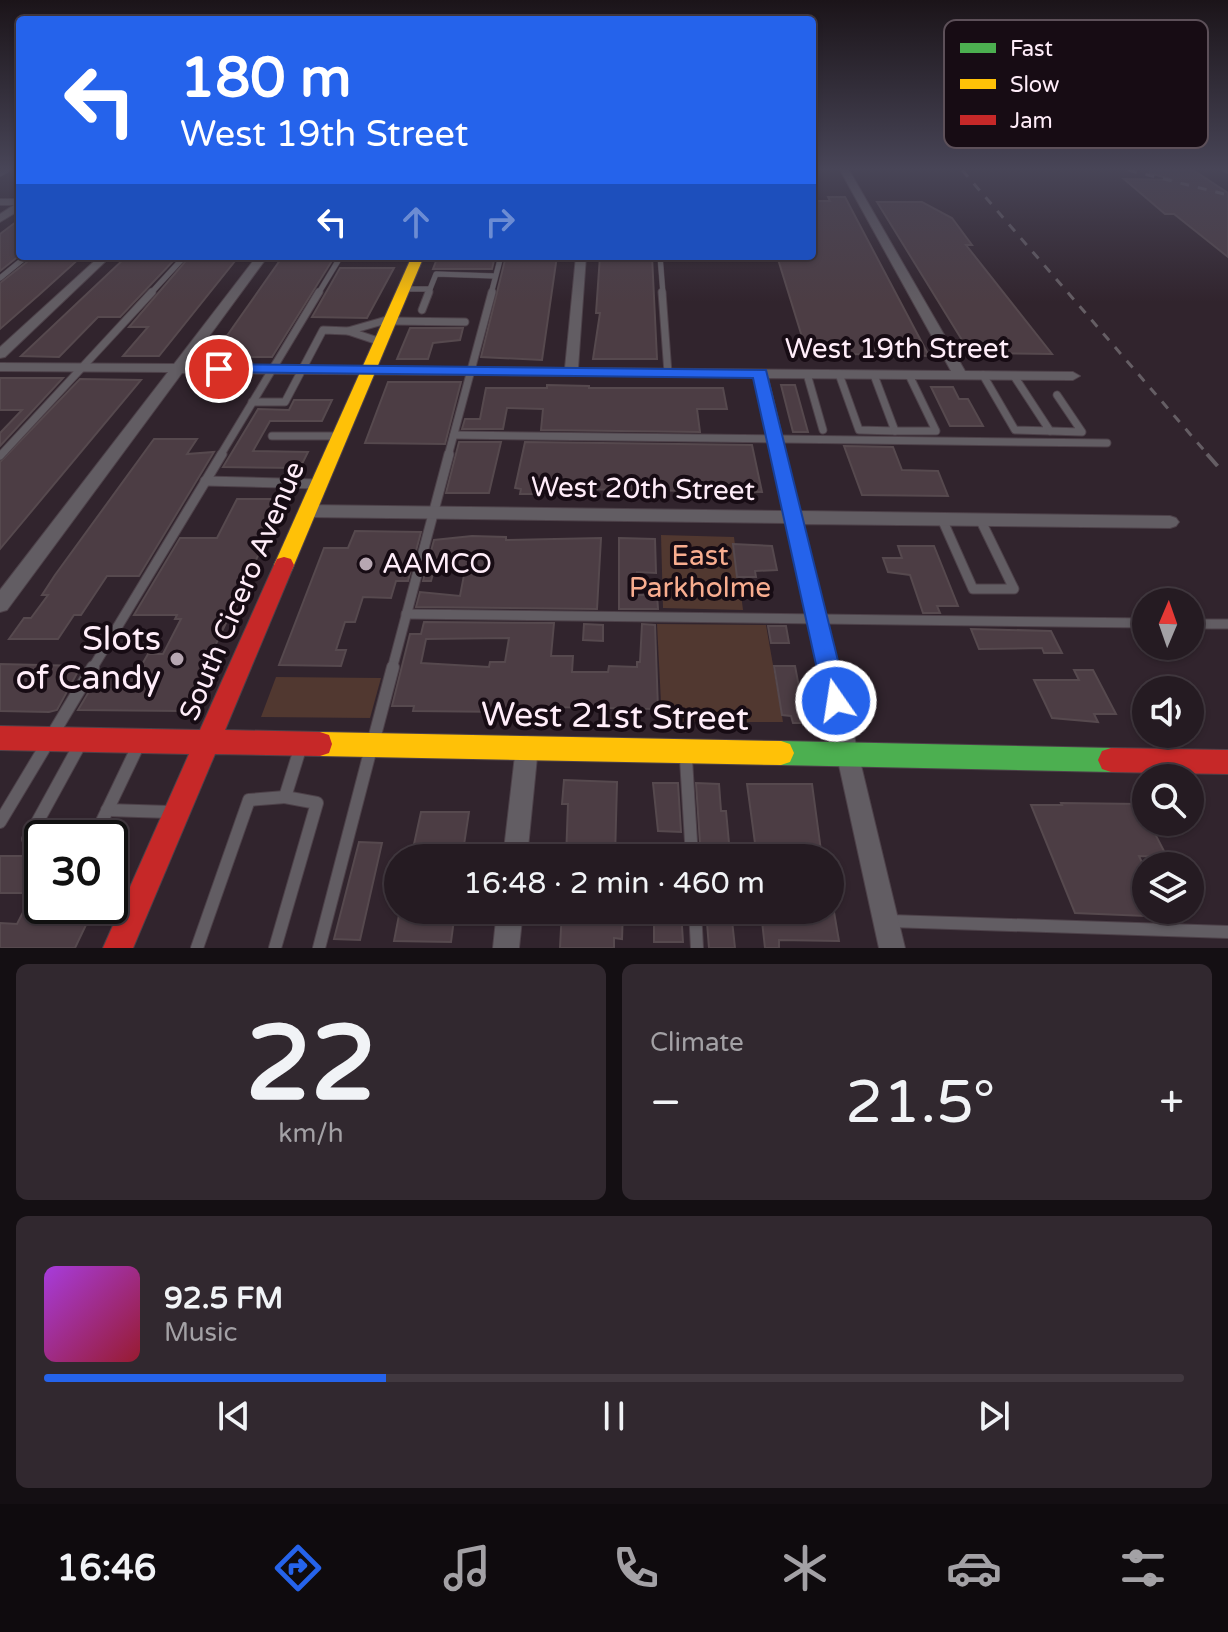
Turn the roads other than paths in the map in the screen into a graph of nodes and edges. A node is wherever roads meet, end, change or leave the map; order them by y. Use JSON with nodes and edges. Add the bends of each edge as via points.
{"nodes":[{"id":1,"x":869,"y":214,"type":"edge"},
{"id":2,"x":22,"y":260,"type":"edge"},
{"id":3,"x":102,"y":260,"type":"edge"},
{"id":4,"x":181,"y":260,"type":"edge"},
{"id":5,"x":260,"y":260,"type":"edge"},
{"id":6,"x":339,"y":260,"type":"edge"},
{"id":7,"x":417,"y":260,"type":"edge"},
{"id":8,"x":500,"y":260,"type":"edge"},
{"id":9,"x":581,"y":260,"type":"edge"},
{"id":10,"x":660,"y":260,"type":"edge"},
{"id":11,"x":495,"y":276,"type":"junction"},
{"id":12,"x":0,"y":278,"type":"edge"},
{"id":13,"x":404,"y":289,"type":"junction"},
{"id":14,"x":430,"y":289,"type":"junction"},
{"id":15,"x":422,"y":310,"type":"dead end"},
{"id":16,"x":390,"y":320,"type":"junction"},
{"id":17,"x":465,"y":322,"type":"dead end"},
{"id":18,"x":348,"y":331,"type":"junction"},
{"id":19,"x":381,"y":342,"type":"junction"},
{"id":20,"x":0,"y":354,"type":"edge"},
{"id":21,"x":0,"y":367,"type":"edge"},
{"id":22,"x":82,"y":368,"type":"junction"},
{"id":23,"x":178,"y":368,"type":"junction"},
{"id":24,"x":272,"y":369,"type":"junction"},
{"id":25,"x":301,"y":369,"type":"junction"},
{"id":26,"x":368,"y":370,"type":"junction"},
{"id":27,"x":471,"y":371,"type":"junction"},
{"id":28,"x":571,"y":372,"type":"junction"},
{"id":29,"x":668,"y":373,"type":"junction"},
{"id":30,"x":760,"y":374,"type":"junction"},
{"id":31,"x":807,"y":374,"type":"junction"},
{"id":32,"x":839,"y":374,"type":"junction"},
{"id":33,"x":874,"y":375,"type":"junction"},
{"id":34,"x":909,"y":375,"type":"junction"},
{"id":35,"x":960,"y":375,"type":"junction"},
{"id":36,"x":983,"y":375,"type":"junction"},
{"id":37,"x":1014,"y":376,"type":"junction"},
{"id":38,"x":1073,"y":376,"type":"dead end"},
{"id":39,"x":1057,"y":395,"type":"dead end"},
{"id":40,"x":252,"y":402,"type":"junction"},
{"id":41,"x":823,"y":430,"type":"dead end"},
{"id":42,"x":895,"y":431,"type":"junction"},
{"id":43,"x":1050,"y":431,"type":"junction"},
{"id":44,"x":454,"y":435,"type":"junction"},
{"id":45,"x":272,"y":436,"type":"dead end"},
{"id":46,"x":340,"y":436,"type":"junction"},
{"id":47,"x":775,"y":439,"type":"junction"},
{"id":48,"x":1107,"y":443,"type":"dead end"},
{"id":49,"x":0,"y":456,"type":"edge"},
{"id":50,"x":205,"y":481,"type":"junction"},
{"id":51,"x":318,"y":484,"type":"junction"},
{"id":52,"x":307,"y":511,"type":"junction"},
{"id":53,"x":433,"y":513,"type":"junction"},
{"id":54,"x":793,"y":517,"type":"junction"},
{"id":55,"x":942,"y":519,"type":"junction"},
{"id":56,"x":980,"y":519,"type":"junction"},
{"id":57,"x":1170,"y":522,"type":"dead end"},
{"id":58,"x":0,"y":604,"type":"edge"},
{"id":59,"x":406,"y":614,"type":"junction"},
{"id":60,"x":817,"y":619,"type":"junction"},
{"id":61,"x":1132,"y":623,"type":"edge"},
{"id":62,"x":1204,"y":624,"type":"edge"},
{"id":63,"x":1228,"y":624,"type":"edge"},
{"id":64,"x":0,"y":738,"type":"edge"},
{"id":65,"x":50,"y":738,"type":"junction"},
{"id":66,"x":83,"y":739,"type":"junction"},
{"id":67,"x":140,"y":740,"type":"junction"},
{"id":68,"x":208,"y":741,"type":"junction"},
{"id":69,"x":302,"y":742,"type":"junction"},
{"id":70,"x":372,"y":744,"type":"junction"},
{"id":71,"x":527,"y":747,"type":"junction"},
{"id":72,"x":686,"y":750,"type":"junction"},
{"id":73,"x":848,"y":754,"type":"junction"},
{"id":74,"x":1228,"y":762,"type":"edge"},
{"id":75,"x":285,"y":797,"type":"junction"},
{"id":76,"x":107,"y":810,"type":"junction"},
{"id":77,"x":177,"y":812,"type":"junction"},
{"id":78,"x":38,"y":820,"type":"edge"},
{"id":79,"x":102,"y":820,"type":"edge"},
{"id":80,"x":0,"y":822,"type":"edge"},
{"id":81,"x":517,"y":844,"type":"edge"},
{"id":82,"x":691,"y":844,"type":"edge"},
{"id":83,"x":886,"y":921,"type":"junction"},
{"id":84,"x":509,"y":924,"type":"edge"},
{"id":85,"x":696,"y":924,"type":"edge"},
{"id":86,"x":1228,"y":932,"type":"edge"},
{"id":87,"x":118,"y":948,"type":"edge"},
{"id":88,"x":197,"y":948,"type":"edge"},
{"id":89,"x":275,"y":948,"type":"edge"},
{"id":90,"x":319,"y":948,"type":"edge"},
{"id":91,"x":506,"y":948,"type":"edge"},
{"id":92,"x":697,"y":948,"type":"edge"},
{"id":93,"x":892,"y":948,"type":"edge"}],
"edges":[{"from":1,"to":35,"type":"street"},
{"from":2,"to":12,"type":"lane"},
{"from":3,"to":20,"type":"street"},
{"from":4,"to":22,"type":"lane"},
{"from":5,"to":23,"type":"street"},
{"from":6,"to":24,"type":"lane"},
{"from":7,"to":13,"type":"street","name":"South Cicero Avenue"},
{"from":8,"to":11,"type":"lane"},
{"from":9,"to":28,"type":"street"},
{"from":10,"to":29,"type":"lane"},
{"from":11,"to":14,"type":"lane","via":[[436,274]]},
{"from":11,"to":27,"type":"lane"},
{"from":13,"to":14,"type":"lane"},
{"from":13,"to":16,"type":"street","name":"South Cicero Avenue"},
{"from":14,"to":15,"type":"lane"},
{"from":16,"to":17,"type":"lane"},
{"from":16,"to":18,"type":"lane"},
{"from":16,"to":19,"type":"street","name":"South Cicero Avenue"},
{"from":18,"to":19,"type":"lane"},
{"from":18,"to":25,"type":"lane","via":[[323,330]]},
{"from":19,"to":26,"type":"street","name":"South Cicero Avenue"},
{"from":21,"to":22,"type":"street","name":"West 19th Street"},
{"from":22,"to":23,"type":"street","name":"West 19th Street"},
{"from":22,"to":49,"type":"lane"},
{"from":23,"to":24,"type":"street","name":"West 19th Street"},
{"from":23,"to":58,"type":"street"},
{"from":24,"to":25,"type":"street","name":"West 19th Street"},
{"from":24,"to":40,"type":"lane"},
{"from":25,"to":26,"type":"street","name":"West 19th Street"},
{"from":25,"to":40,"type":"lane","via":[[285,402]]},
{"from":26,"to":27,"type":"street","name":"West 19th Street"},
{"from":26,"to":46,"type":"street","name":"South Cicero Avenue"},
{"from":27,"to":28,"type":"street","name":"West 19th Street"},
{"from":27,"to":44,"type":"lane"},
{"from":28,"to":29,"type":"street","name":"West 19th Street"},
{"from":29,"to":30,"type":"street","name":"West 19th Street"},
{"from":30,"to":31,"type":"street","name":"West 19th Street"},
{"from":30,"to":47,"type":"street"},
{"from":31,"to":32,"type":"street","name":"West 19th Street"},
{"from":31,"to":41,"type":"lane"},
{"from":32,"to":33,"type":"street","name":"West 19th Street"},
{"from":32,"to":42,"type":"lane","via":[[859,430]]},
{"from":33,"to":34,"type":"street","name":"West 19th Street"},
{"from":33,"to":42,"type":"lane"},
{"from":34,"to":35,"type":"street","name":"West 19th Street"},
{"from":34,"to":42,"type":"lane","via":[[936,431]]},
{"from":35,"to":36,"type":"street","name":"West 19th Street"},
{"from":36,"to":37,"type":"street","name":"West 19th Street"},
{"from":36,"to":43,"type":"lane","via":[[1015,430]]},
{"from":37,"to":38,"type":"street","name":"West 19th Street"},
{"from":37,"to":43,"type":"lane"},
{"from":39,"to":43,"type":"lane","via":[[1082,432]]},
{"from":40,"to":50,"type":"lane"},
{"from":44,"to":47,"type":"lane"},
{"from":44,"to":53,"type":"lane"},
{"from":45,"to":46,"type":"lane"},
{"from":46,"to":51,"type":"street","name":"South Cicero Avenue"},
{"from":47,"to":48,"type":"lane"},
{"from":47,"to":54,"type":"street"},
{"from":50,"to":51,"type":"lane"},
{"from":50,"to":65,"type":"lane"},
{"from":51,"to":52,"type":"street","name":"South Cicero Avenue"},
{"from":52,"to":53,"type":"street","name":"West 20th Street"},
{"from":52,"to":68,"type":"street","name":"South Cicero Avenue"},
{"from":53,"to":54,"type":"street","name":"West 20th Street"},
{"from":53,"to":59,"type":"lane"},
{"from":54,"to":55,"type":"street","name":"West 20th Street"},
{"from":54,"to":60,"type":"street"},
{"from":55,"to":56,"type":"street","name":"West 20th Street"},
{"from":55,"to":56,"type":"lane","via":[[973,589],[1014,589]]},
{"from":56,"to":57,"type":"street","name":"West 20th Street"},
{"from":59,"to":60,"type":"lane"},
{"from":59,"to":70,"type":"lane"},
{"from":60,"to":61,"type":"lane"},
{"from":60,"to":73,"type":"street"},
{"from":62,"to":63,"type":"lane"},
{"from":64,"to":65,"type":"street","name":"West 21st Street"},
{"from":65,"to":66,"type":"street","name":"West 21st Street"},
{"from":65,"to":80,"type":"lane"},
{"from":66,"to":67,"type":"street","name":"West 21st Street"},
{"from":66,"to":78,"type":"lane"},
{"from":67,"to":68,"type":"street","name":"West 21st Street"},
{"from":67,"to":76,"type":"lane"},
{"from":68,"to":69,"type":"street","name":"West 21st Street"},
{"from":68,"to":77,"type":"street","name":"South Cicero Avenue"},
{"from":69,"to":70,"type":"street","name":"West 21st Street"},
{"from":69,"to":75,"type":"lane"},
{"from":70,"to":71,"type":"street","name":"West 21st Street"},
{"from":70,"to":90,"type":"lane"},
{"from":71,"to":72,"type":"street","name":"West 21st Street"},
{"from":71,"to":81,"type":"street"},
{"from":72,"to":73,"type":"street","name":"West 21st Street"},
{"from":72,"to":82,"type":"lane"},
{"from":73,"to":74,"type":"street","name":"West 21st Street"},
{"from":73,"to":83,"type":"street"},
{"from":75,"to":88,"type":"lane","via":[[249,800]]},
{"from":75,"to":89,"type":"lane","via":[[317,803]]},
{"from":76,"to":77,"type":"lane"},
{"from":76,"to":79,"type":"lane"},
{"from":77,"to":87,"type":"street","name":"South Cicero Avenue"},
{"from":83,"to":86,"type":"lane"},
{"from":83,"to":93,"type":"street"},
{"from":84,"to":91,"type":"street"},
{"from":85,"to":92,"type":"lane"}]}
